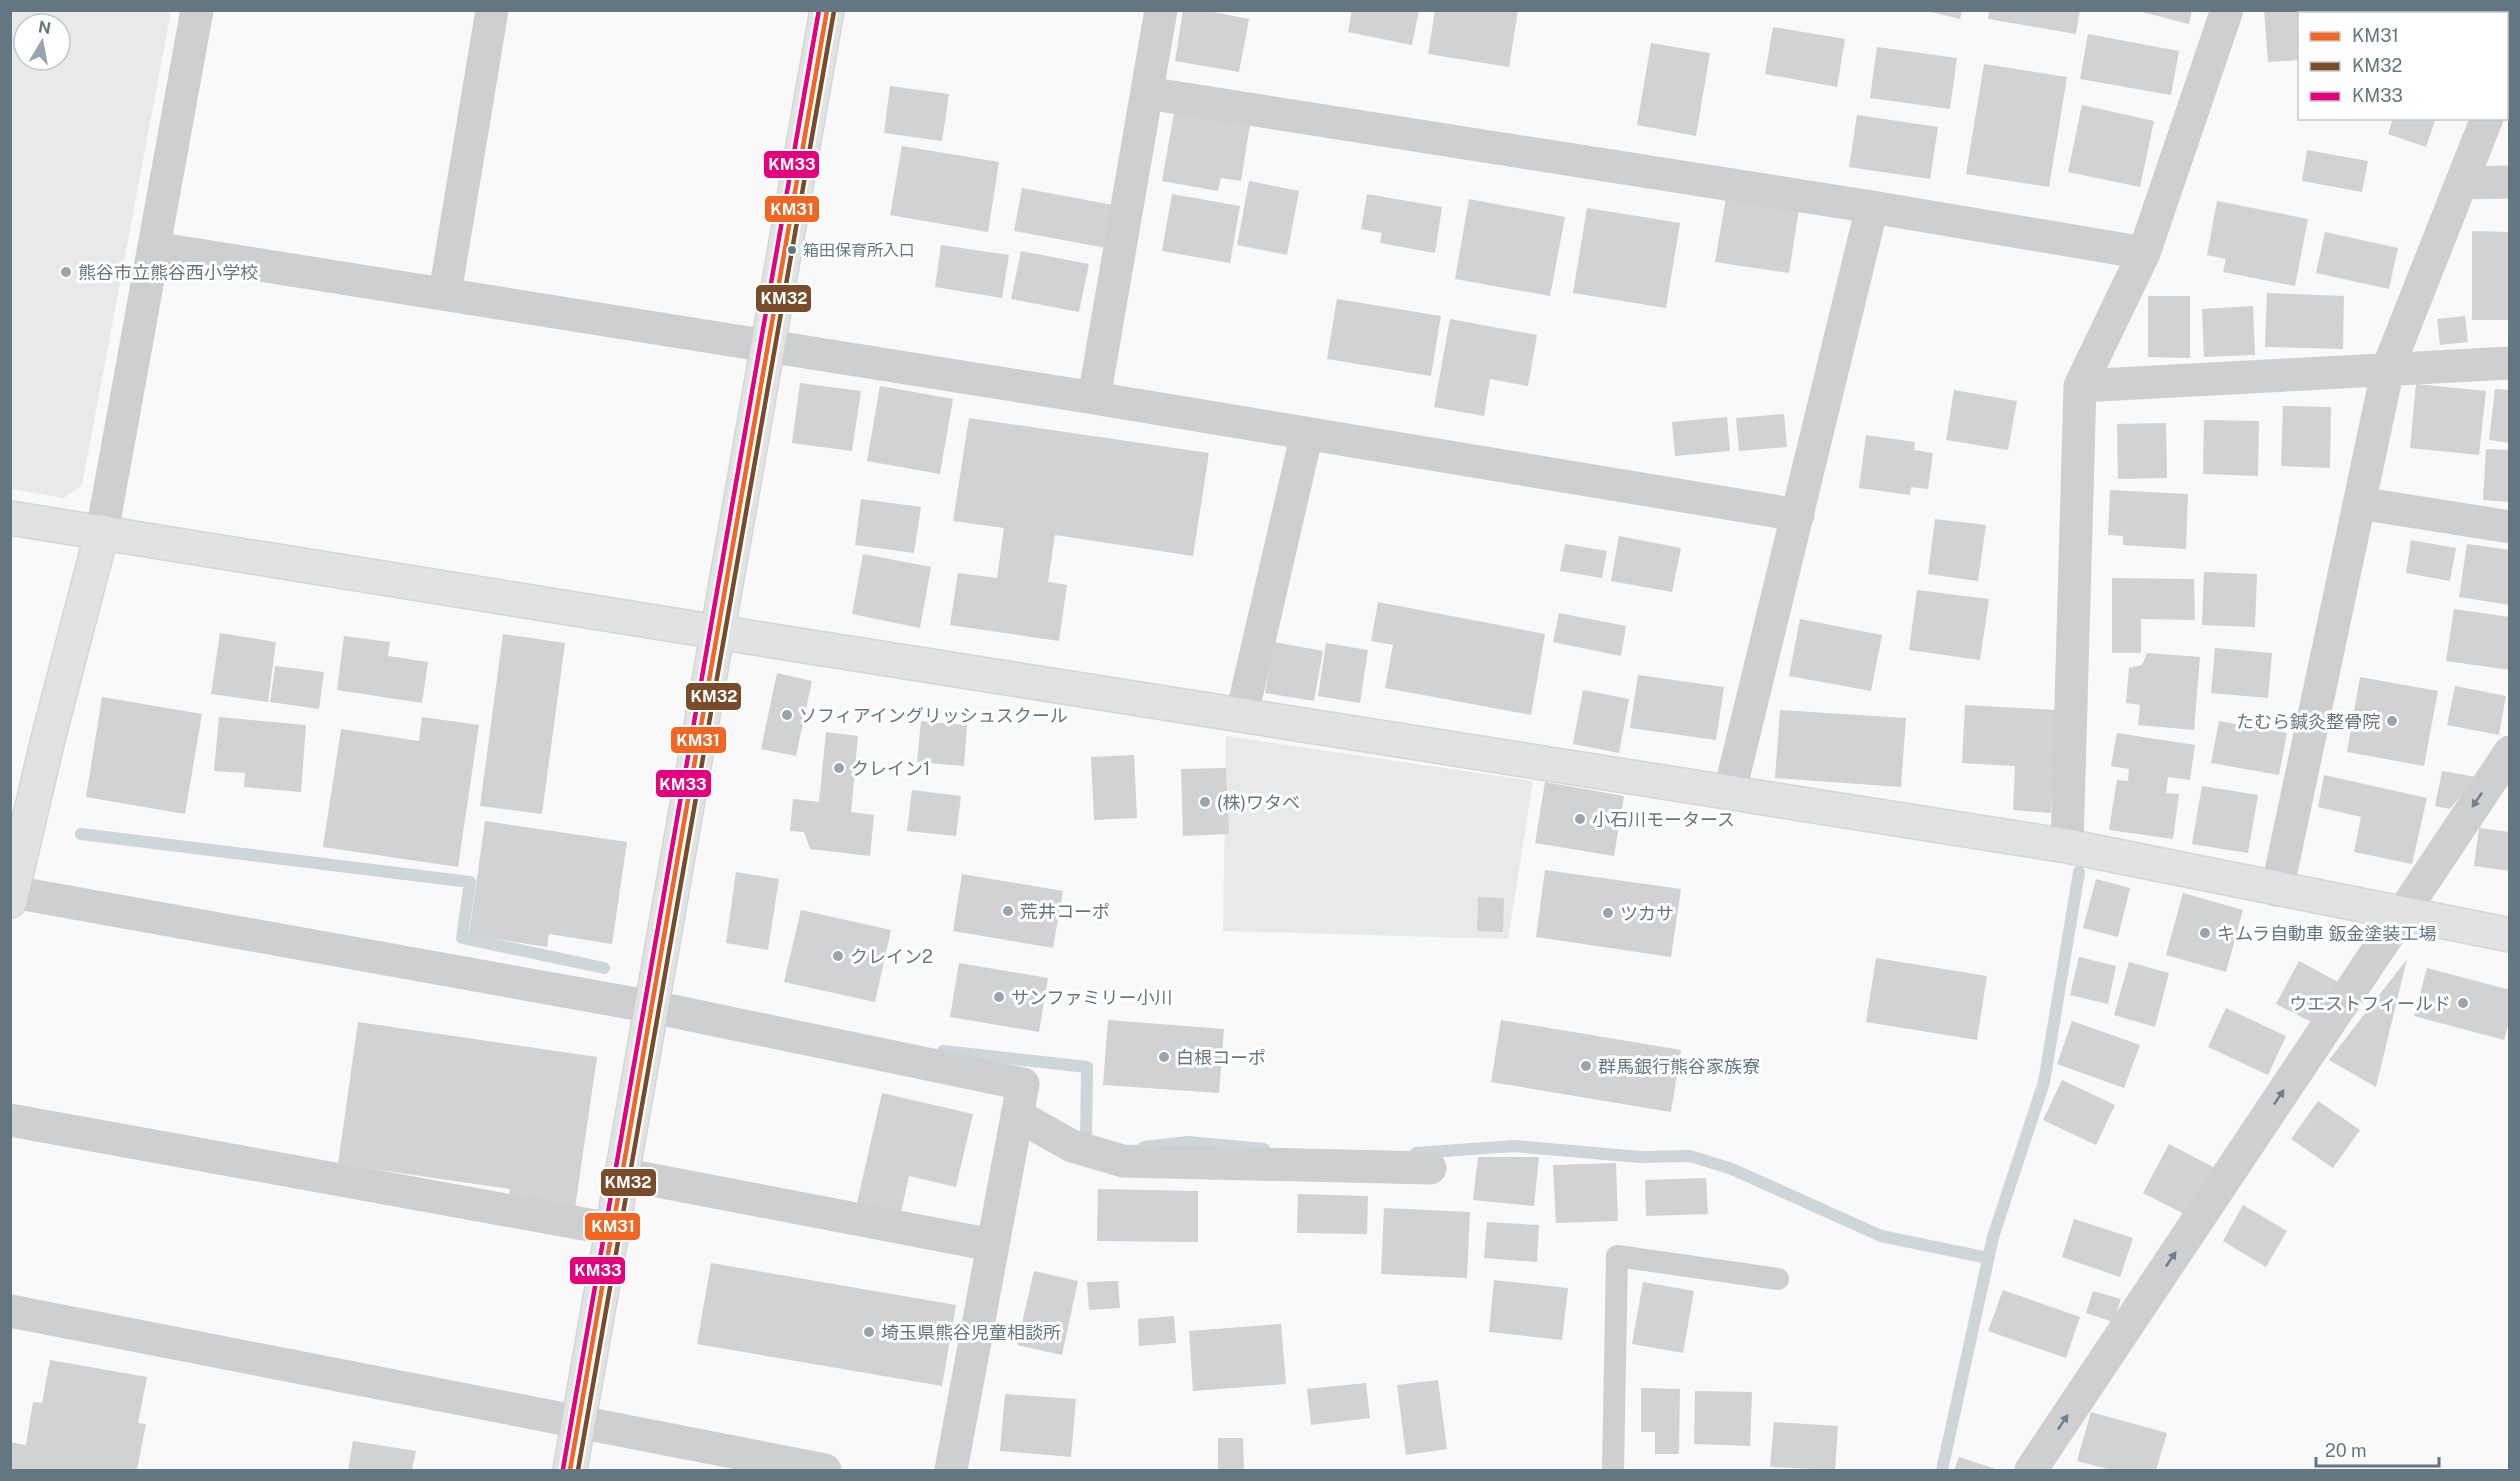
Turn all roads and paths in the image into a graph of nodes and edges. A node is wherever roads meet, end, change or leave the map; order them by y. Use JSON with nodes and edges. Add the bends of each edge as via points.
{"nodes":[{"id":1,"x":197,"y":10,"type":"edge"},
{"id":2,"x":492,"y":10,"type":"edge"},
{"id":3,"x":827,"y":10,"type":"edge"},
{"id":4,"x":1161,"y":10,"type":"edge"},
{"id":5,"x":2227,"y":10,"type":"edge"},
{"id":6,"x":1147,"y":93,"type":"junction"},
{"id":7,"x":2486,"y":120,"type":"edge"},
{"id":8,"x":2510,"y":182,"type":"edge"},
{"id":9,"x":2463,"y":183,"type":"junction"},
{"id":10,"x":1872,"y":207,"type":"junction"},
{"id":11,"x":154,"y":248,"type":"junction"},
{"id":12,"x":2144,"y":253,"type":"junction"},
{"id":13,"x":445,"y":293,"type":"junction"},
{"id":14,"x":768,"y":345,"type":"junction"},
{"id":15,"x":2510,"y":363,"type":"edge"},
{"id":16,"x":2388,"y":368,"type":"junction"},
{"id":17,"x":2080,"y":386,"type":"junction"},
{"id":18,"x":1094,"y":398,"type":"junction"},
{"id":19,"x":1307,"y":433,"type":"junction"},
{"id":20,"x":2359,"y":503,"type":"junction"},
{"id":21,"x":1798,"y":515,"type":"junction"},
{"id":22,"x":10,"y":518,"type":"edge"},
{"id":23,"x":2510,"y":527,"type":"edge"},
{"id":24,"x":102,"y":532,"type":"junction"},
{"id":25,"x":718,"y":632,"type":"junction"},
{"id":26,"x":1242,"y":714,"type":"junction"},
{"id":27,"x":2510,"y":752,"type":"edge"},
{"id":28,"x":1731,"y":791,"type":"junction"},
{"id":29,"x":2067,"y":846,"type":"junction"},
{"id":30,"x":2277,"y":890,"type":"junction"},
{"id":31,"x":12,"y":896,"type":"edge"},
{"id":32,"x":2399,"y":915,"type":"junction"},
{"id":33,"x":2510,"y":935,"type":"edge"},
{"id":34,"x":653,"y":1007,"type":"junction"},
{"id":35,"x":1017,"y":1115,"type":"junction"},
{"id":36,"x":10,"y":1120,"type":"edge"},
{"id":37,"x":1430,"y":1168,"type":"dead end"},
{"id":38,"x":621,"y":1174,"type":"junction"},
{"id":39,"x":611,"y":1229,"type":"junction"},
{"id":40,"x":992,"y":1245,"type":"junction"},
{"id":41,"x":1778,"y":1279,"type":"dead end"},
{"id":42,"x":10,"y":1311,"type":"edge"},
{"id":43,"x":578,"y":1421,"type":"junction"},
{"id":44,"x":570,"y":1470,"type":"edge"},
{"id":45,"x":825,"y":1470,"type":"edge"},
{"id":46,"x":951,"y":1470,"type":"edge"},
{"id":47,"x":1613,"y":1470,"type":"edge"},
{"id":48,"x":2031,"y":1470,"type":"edge"}],
"edges":[{"from":1,"to":11,"type":"street"},
{"from":2,"to":13,"type":"street"},
{"from":3,"to":14,"type":"street"},
{"from":4,"to":6,"type":"street"},
{"from":5,"to":12,"type":"street"},
{"from":6,"to":10,"type":"street"},
{"from":6,"to":18,"type":"street"},
{"from":7,"to":9,"type":"street"},
{"from":8,"to":9,"type":"street"},
{"from":9,"to":16,"type":"street"},
{"from":10,"to":12,"type":"street"},
{"from":10,"to":21,"type":"street"},
{"from":11,"to":13,"type":"street"},
{"from":11,"to":24,"type":"street"},
{"from":12,"to":17,"type":"street"},
{"from":13,"to":14,"type":"street"},
{"from":14,"to":18,"type":"street"},
{"from":14,"to":25,"type":"street"},
{"from":15,"to":16,"type":"street"},
{"from":16,"to":17,"type":"street"},
{"from":16,"to":20,"type":"street"},
{"from":17,"to":29,"type":"street"},
{"from":18,"to":19,"type":"street"},
{"from":19,"to":21,"type":"street"},
{"from":19,"to":26,"type":"street"},
{"from":20,"to":23,"type":"street"},
{"from":20,"to":30,"type":"street"},
{"from":21,"to":28,"type":"street"},
{"from":22,"to":24,"type":"street"},
{"from":24,"to":25,"type":"street"},
{"from":24,"to":31,"type":"street"},
{"from":25,"to":26,"type":"street"},
{"from":25,"to":34,"type":"street"},
{"from":26,"to":28,"type":"street"},
{"from":27,"to":32,"type":"street","one_way":true},
{"from":28,"to":29,"type":"street"},
{"from":29,"to":30,"type":"street"},
{"from":30,"to":32,"type":"street"},
{"from":31,"to":34,"type":"street"},
{"from":32,"to":33,"type":"street"},
{"from":48,"to":32,"type":"street","one_way":true},
{"from":34,"to":35,"type":"street","via":[[1023,1084]]},
{"from":34,"to":38,"type":"street"},
{"from":35,"to":37,"type":"street","via":[[1072,1146],[1123,1161]]},
{"from":35,"to":40,"type":"street"},
{"from":36,"to":39,"type":"street"},
{"from":38,"to":39,"type":"street"},
{"from":38,"to":40,"type":"street"},
{"from":39,"to":43,"type":"street"},
{"from":40,"to":46,"type":"street"},
{"from":41,"to":47,"type":"lane","via":[[1617,1256]]},
{"from":42,"to":43,"type":"street"},
{"from":43,"to":44,"type":"street"},
{"from":43,"to":45,"type":"street"}]}
